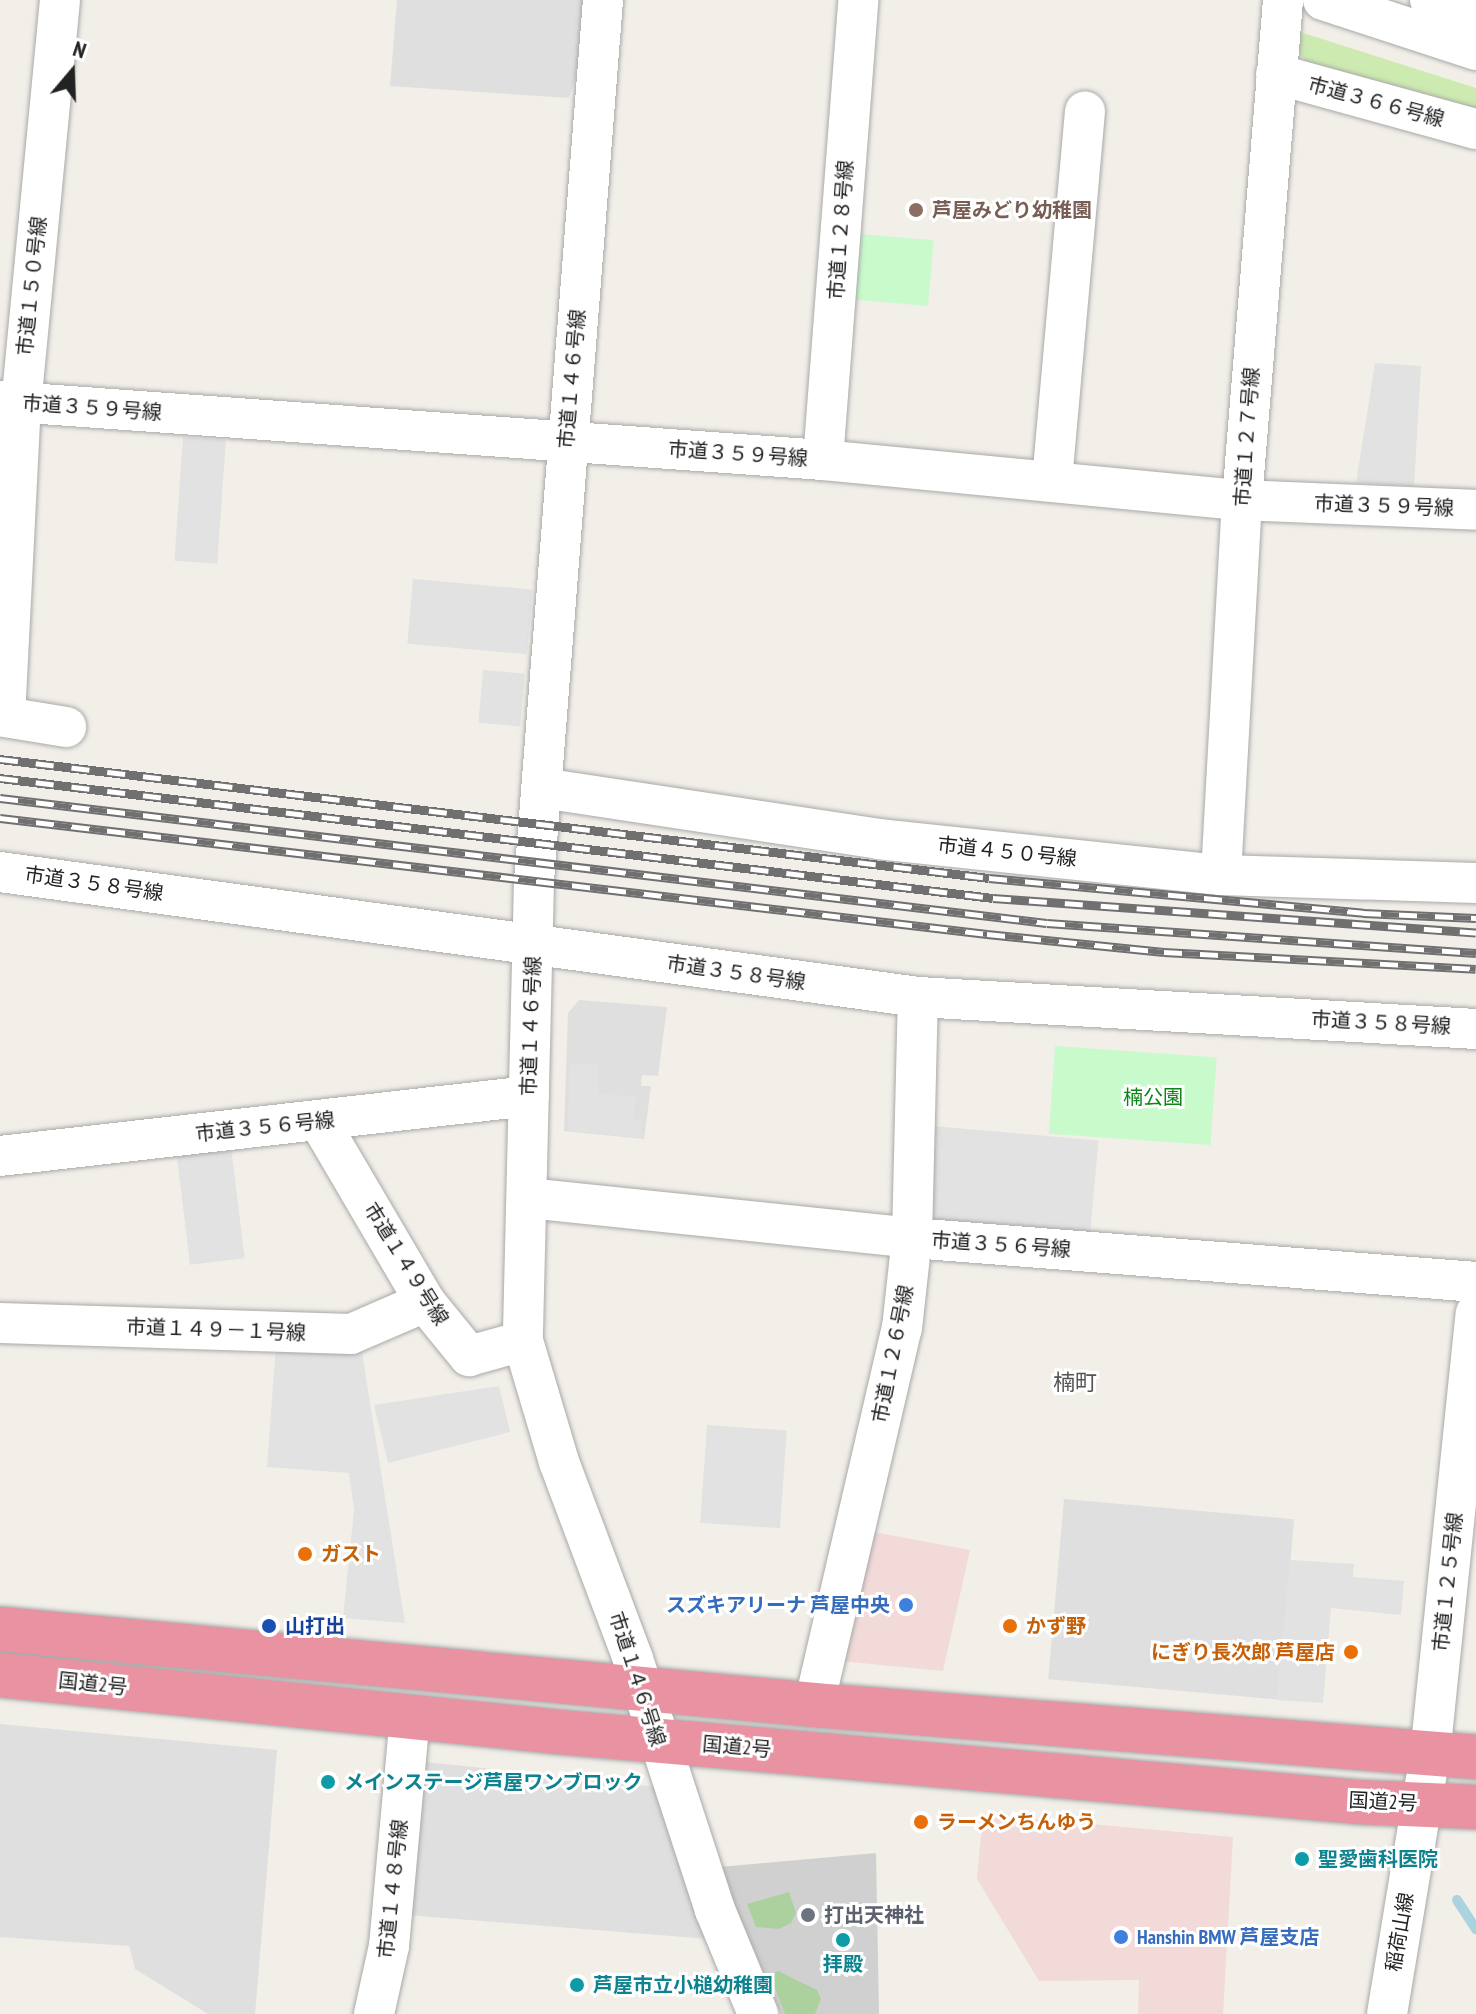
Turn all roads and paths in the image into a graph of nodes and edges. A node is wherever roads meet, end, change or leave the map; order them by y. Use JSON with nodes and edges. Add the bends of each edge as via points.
{"nodes":[{"id":1,"x":60,"y":0,"type":"edge"},
{"id":2,"x":603,"y":0,"type":"edge"},
{"id":3,"x":858,"y":0,"type":"edge"},
{"id":4,"x":1283,"y":0,"type":"edge"},
{"id":5,"x":1323,"y":0,"type":"edge"},
{"id":6,"x":1430,"y":0,"type":"edge"},
{"id":7,"x":1476,"y":15,"type":"edge"},
{"id":8,"x":1476,"y":50,"type":"edge"},
{"id":9,"x":1276,"y":74,"type":"junction"},
{"id":10,"x":1085,"y":111,"type":"dead end"},
{"id":11,"x":1476,"y":129,"type":"edge"},
{"id":12,"x":10,"y":402,"type":"edge"},
{"id":13,"x":565,"y":442,"type":"junction"},
{"id":14,"x":823,"y":460,"type":"junction"},
{"id":15,"x":1052,"y":481,"type":"junction"},
{"id":16,"x":1242,"y":500,"type":"junction"},
{"id":17,"x":1476,"y":510,"type":"edge"},
{"id":18,"x":4,"y":591,"type":"edge"},
{"id":19,"x":66,"y":727,"type":"dead end"},
{"id":20,"x":542,"y":788,"type":"junction"},
{"id":21,"x":0,"y":872,"type":"edge"},
{"id":22,"x":1221,"y":875,"type":"junction"},
{"id":23,"x":1476,"y":883,"type":"edge"},
{"id":24,"x":534,"y":946,"type":"junction"},
{"id":25,"x":918,"y":997,"type":"junction"},
{"id":26,"x":1476,"y":1029,"type":"edge"},
{"id":27,"x":529,"y":1096,"type":"junction"},
{"id":28,"x":319,"y":1121,"type":"junction"},
{"id":29,"x":0,"y":1156,"type":"edge"},
{"id":30,"x":527,"y":1198,"type":"junction"},
{"id":31,"x":912,"y":1238,"type":"junction"},
{"id":32,"x":1476,"y":1282,"type":"edge"},
{"id":33,"x":425,"y":1302,"type":"junction"},
{"id":34,"x":1476,"y":1313,"type":"edge"},
{"id":35,"x":0,"y":1323,"type":"edge"},
{"id":36,"x":523,"y":1341,"type":"junction"},
{"id":37,"x":0,"y":1629,"type":"edge"},
{"id":38,"x":0,"y":1675,"type":"edge"},
{"id":39,"x":641,"y":1689,"type":"junction"},
{"id":40,"x":814,"y":1705,"type":"junction"},
{"id":41,"x":410,"y":1716,"type":"junction"},
{"id":42,"x":657,"y":1740,"type":"junction"},
{"id":43,"x":1430,"y":1755,"type":"junction"},
{"id":44,"x":1476,"y":1757,"type":"edge"},
{"id":45,"x":1422,"y":1805,"type":"junction"},
{"id":46,"x":1476,"y":1807,"type":"edge"},
{"id":47,"x":374,"y":2014,"type":"edge"},
{"id":48,"x":758,"y":2014,"type":"edge"},
{"id":49,"x":1387,"y":2014,"type":"edge"}],
"edges":[{"from":1,"to":12,"type":"street","name":"市道１５０号線"},
{"from":2,"to":13,"type":"street","name":"市道１４６号線"},
{"from":3,"to":14,"type":"street","name":"市道１２８号線"},
{"from":4,"to":9,"type":"street","name":"市道１２７号線"},
{"from":5,"to":8,"type":"street"},
{"from":6,"to":7,"type":"street"},
{"from":9,"to":11,"type":"street","name":"市道３６６号線"},
{"from":9,"to":16,"type":"street","name":"市道１２７号線"},
{"from":10,"to":15,"type":"street"},
{"from":12,"to":13,"type":"street","name":"市道３５９号線"},
{"from":12,"to":18,"type":"street","name":"市道１５０号線"},
{"from":13,"to":14,"type":"street","name":"市道３５９号線"},
{"from":13,"to":20,"type":"street","name":"市道１４６号線"},
{"from":14,"to":15,"type":"street","name":"市道３５９号線"},
{"from":15,"to":16,"type":"street","name":"市道３５９号線"},
{"from":16,"to":17,"type":"street","name":"市道３５９号線"},
{"from":16,"to":22,"type":"street","name":"市道１２７号線"},
{"from":18,"to":19,"type":"street","name":"市道１５０号線","via":[[5,717]]},
{"from":20,"to":22,"type":"street","name":"市道４５０号線","via":[[878,839]]},
{"from":20,"to":24,"type":"street","name":"市道１４６号線"},
{"from":21,"to":24,"type":"street","name":"市道３５８号線"},
{"from":22,"to":23,"type":"street","name":"市道４５０号線"},
{"from":24,"to":25,"type":"street","name":"市道３５８号線"},
{"from":24,"to":27,"type":"street","name":"市道１４６号線"},
{"from":25,"to":26,"type":"street","name":"市道３５８号線"},
{"from":25,"to":31,"type":"street","name":"市道１２６号線"},
{"from":27,"to":28,"type":"street","name":"市道３５６号線"},
{"from":27,"to":30,"type":"street","name":"市道１４６号線"},
{"from":28,"to":29,"type":"street","name":"市道３５６号線"},
{"from":28,"to":33,"type":"street","name":"市道１４９号線"},
{"from":30,"to":31,"type":"street","name":"市道３５６号線"},
{"from":30,"to":36,"type":"street","name":"市道１４６号線"},
{"from":31,"to":32,"type":"street","name":"市道３５６号線"},
{"from":31,"to":40,"type":"street","name":"市道１２６号線","via":[[902,1328]]},
{"from":33,"to":35,"type":"street","name":"市道１４９－１号線","via":[[351,1334]]},
{"from":33,"to":36,"type":"street","name":"市道１４９号線","via":[[469,1356]]},
{"from":34,"to":43,"type":"street","name":"市道１２５号線"},
{"from":36,"to":39,"type":"street","name":"市道１４６号線","via":[[559,1462]]},
{"from":37,"to":39,"type":"highway"},
{"from":38,"to":41,"type":"highway","name":"国道2号"},
{"from":39,"to":40,"type":"highway"},
{"from":39,"to":42,"type":"street","name":"市道１４６号線"},
{"from":40,"to":43,"type":"highway"},
{"from":41,"to":42,"type":"highway","name":"国道2号"},
{"from":41,"to":47,"type":"street","name":"市道１４８号線","via":[[389,1946]]},
{"from":42,"to":45,"type":"highway","name":"国道2号"},
{"from":42,"to":48,"type":"street","name":"市道１４６号線","via":[[715,1910]]},
{"from":43,"to":44,"type":"highway"},
{"from":43,"to":45,"type":"street","name":"稲荷山線"},
{"from":45,"to":46,"type":"highway","name":"国道2号"},
{"from":45,"to":49,"type":"street","name":"稲荷山線"}]}
